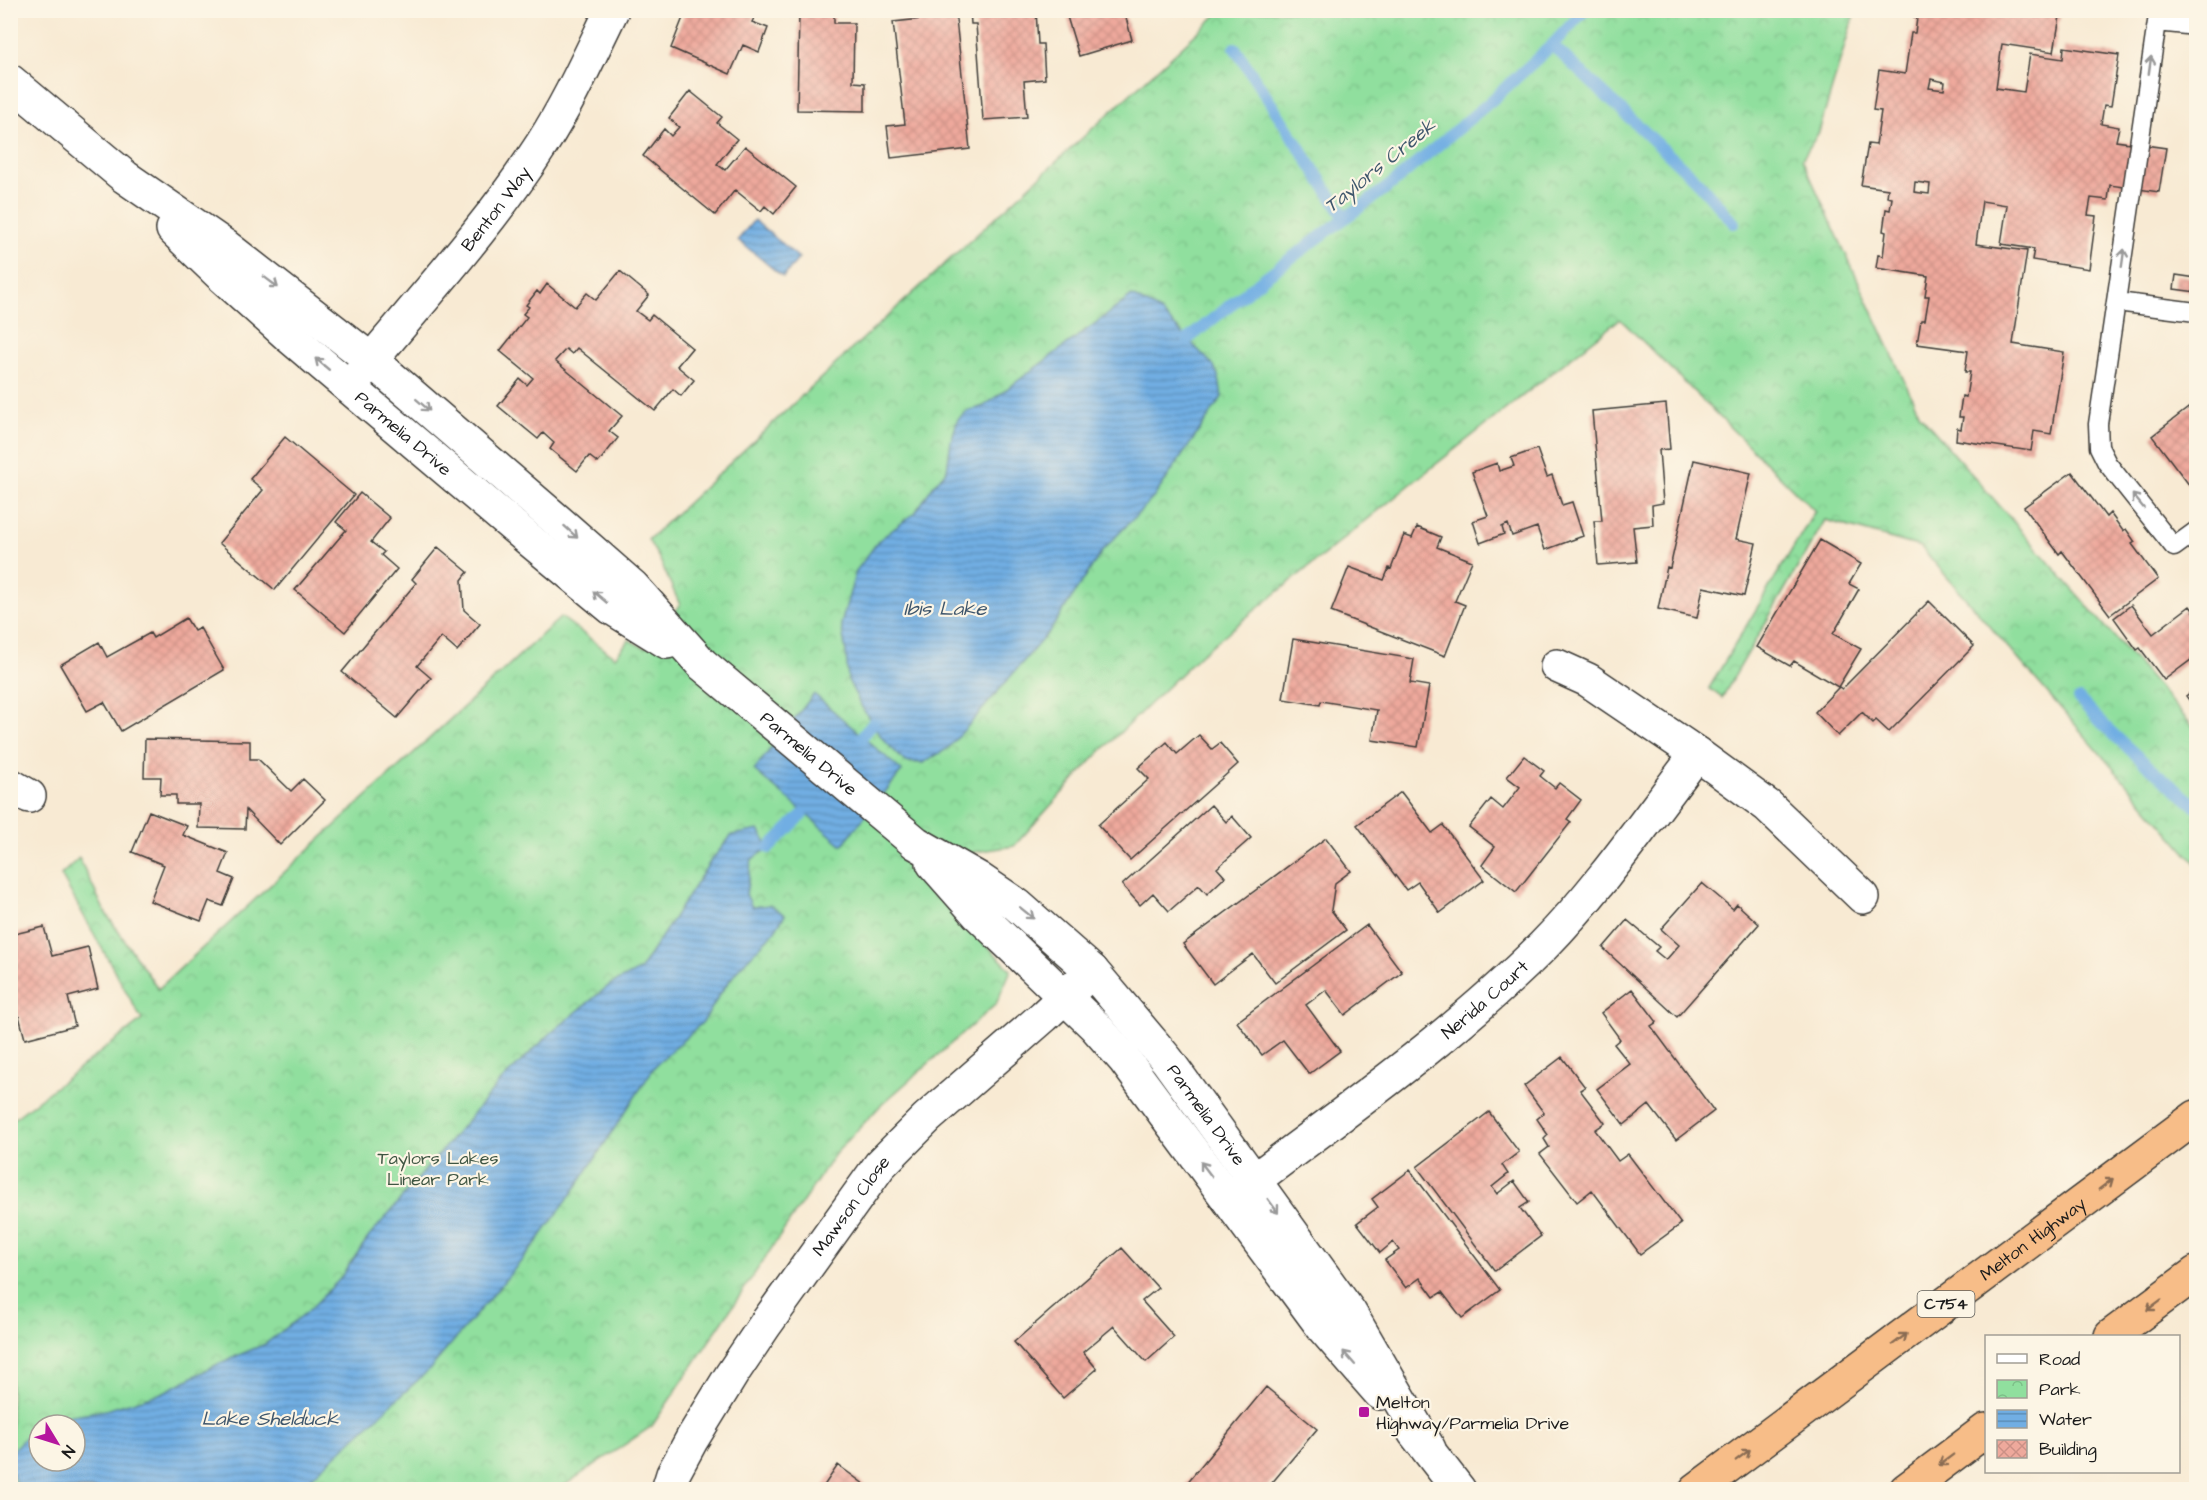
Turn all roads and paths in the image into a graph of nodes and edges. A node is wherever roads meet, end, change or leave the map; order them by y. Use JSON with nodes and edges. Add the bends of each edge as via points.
{"nodes":[{"id":1,"x":612,"y":10,"type":"edge"},
{"id":2,"x":2196,"y":26,"type":"edge"},
{"id":3,"x":10,"y":81,"type":"edge"},
{"id":4,"x":125,"y":177,"type":"junction"},
{"id":5,"x":2117,"y":302,"type":"junction"},
{"id":6,"x":2196,"y":312,"type":"edge"},
{"id":7,"x":370,"y":360,"type":"junction"},
{"id":8,"x":349,"y":387,"type":"junction"},
{"id":9,"x":2196,"y":531,"type":"edge"},
{"id":10,"x":653,"y":624,"type":"junction"},
{"id":11,"x":1557,"y":666,"type":"dead end"},
{"id":12,"x":1697,"y":754,"type":"junction"},
{"id":13,"x":971,"y":889,"type":"junction"},
{"id":14,"x":1863,"y":897,"type":"dead end"},
{"id":15,"x":1092,"y":971,"type":"junction"},
{"id":16,"x":1065,"y":996,"type":"junction"},
{"id":17,"x":2196,"y":1117,"type":"edge"},
{"id":18,"x":1254,"y":1180,"type":"junction"},
{"id":19,"x":1228,"y":1200,"type":"junction"},
{"id":20,"x":2196,"y":1273,"type":"edge"},
{"id":21,"x":2112,"y":1335,"type":"edge"},
{"id":22,"x":1985,"y":1431,"type":"edge"},
{"id":23,"x":1429,"y":1449,"type":"junction"},
{"id":24,"x":668,"y":1490,"type":"edge"},
{"id":25,"x":1459,"y":1490,"type":"edge"},
{"id":26,"x":1696,"y":1490,"type":"edge"},
{"id":27,"x":1906,"y":1490,"type":"edge"}],
"edges":[{"from":1,"to":7,"type":"street","name":"Benton Way","via":[[543,143],[502,202]]},
{"from":5,"to":2,"type":"lane","one_way":true,"via":[[2157,22]]},
{"from":3,"to":4,"type":"street","name":"Parmelia Drive"},
{"from":4,"to":7,"type":"street","name":"Parmelia Drive","one_way":true,"via":[[225,246]]},
{"from":8,"to":4,"type":"street","name":"Parmelia Drive","one_way":true,"via":[[222,276]]},
{"from":5,"to":6,"type":"lane"},
{"from":9,"to":5,"type":"lane","one_way":true,"via":[[2174,547],[2107,463],[2099,447],[2098,424]]},
{"from":7,"to":8,"type":"street","name":"Benton Way"},
{"from":7,"to":10,"type":"street","name":"Parmelia Drive","one_way":true,"via":[[633,587]]},
{"from":10,"to":8,"type":"street","name":"Parmelia Drive","one_way":true,"via":[[612,608]]},
{"from":10,"to":13,"type":"street","name":"Parmelia Drive"},
{"from":11,"to":12,"type":"street","via":[[1588,680]]},
{"from":12,"to":14,"type":"street","via":[[1768,806]]},
{"from":12,"to":18,"type":"street","name":"Nerida Court","via":[[1599,881],[1503,984],[1401,1071]]},
{"from":13,"to":15,"type":"street","name":"Parmelia Drive","one_way":true,"via":[[1017,905]]},
{"from":13,"to":16,"type":"street","name":"Parmelia Drive"},
{"from":15,"to":16,"type":"street","name":"Mawson Close"},
{"from":15,"to":18,"type":"street","name":"Parmelia Drive","via":[[1145,1032]]},
{"from":19,"to":16,"type":"street","name":"Parmelia Drive","one_way":true,"via":[[1124,1059]]},
{"from":16,"to":24,"type":"street","name":"Mawson Close","via":[[927,1118],[880,1165],[726,1383],[673,1474]]},
{"from":26,"to":17,"type":"highway","name":"Melton Highway","number":"C754","one_way":true},
{"from":18,"to":19,"type":"street","name":"Nerida Court"},
{"from":18,"to":23,"type":"street","name":"Parmelia Drive","one_way":true,"via":[[1350,1313]]},
{"from":23,"to":19,"type":"street","name":"Parmelia Drive","one_way":true,"via":[[1324,1329]]},
{"from":20,"to":21,"type":"highway","one_way":true},
{"from":22,"to":27,"type":"highway","one_way":true},
{"from":23,"to":25,"type":"street","name":"Parmelia Drive"}]}
